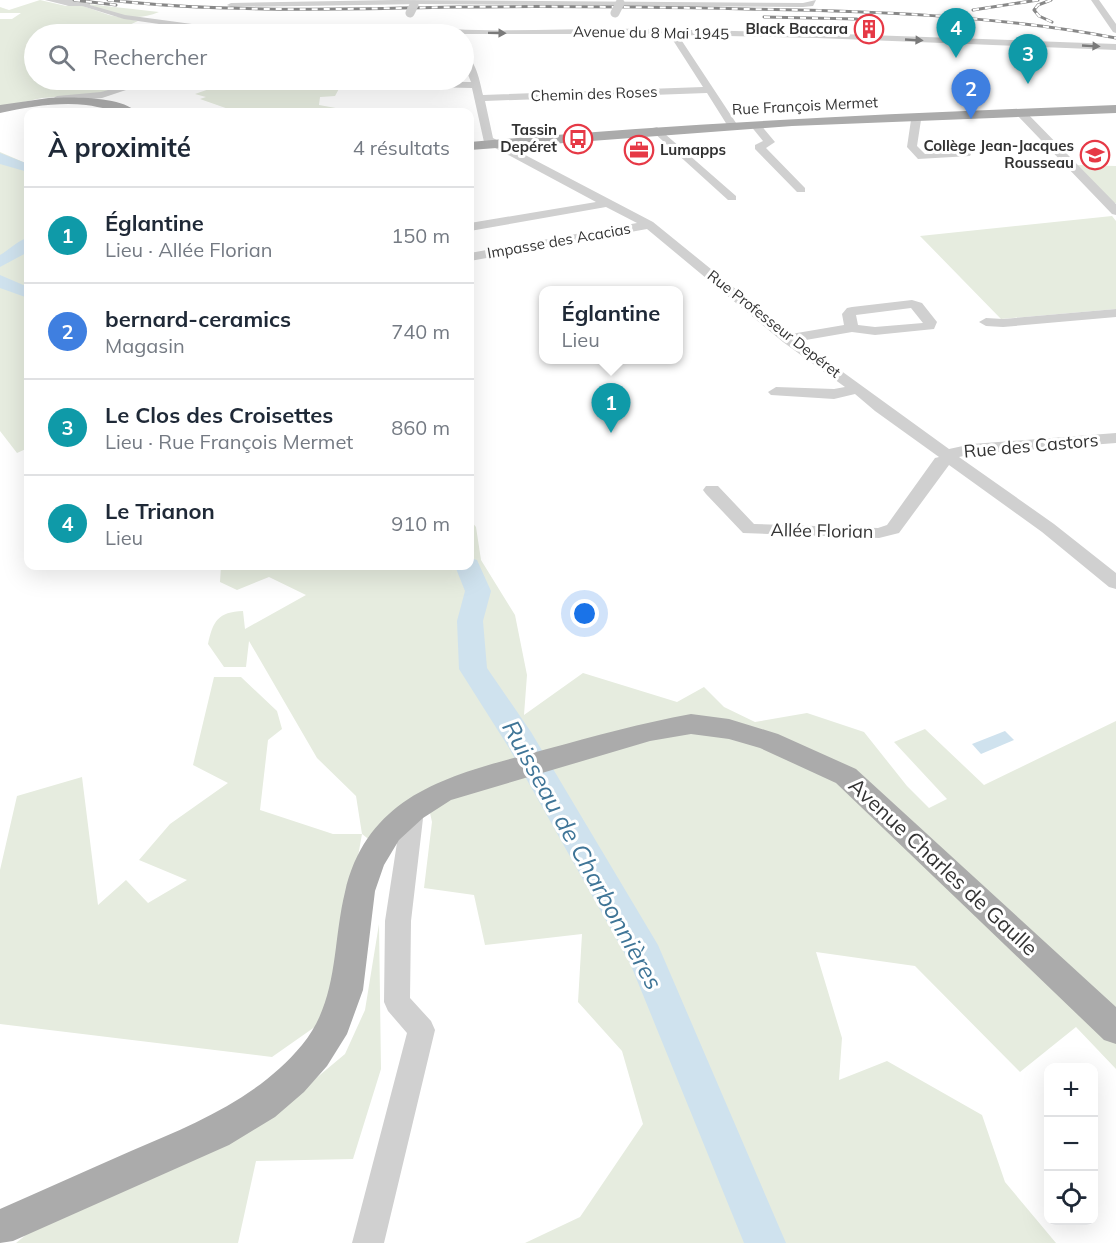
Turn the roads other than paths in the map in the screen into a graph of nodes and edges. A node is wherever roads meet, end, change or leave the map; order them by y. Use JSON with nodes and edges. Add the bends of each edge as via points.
{"nodes":[{"id":1,"x":49,"y":0,"type":"edge"},
{"id":2,"x":812,"y":0,"type":"edge"},
{"id":3,"x":979,"y":0,"type":"edge"},
{"id":4,"x":991,"y":0,"type":"edge"},
{"id":5,"x":1095,"y":0,"type":"edge"},
{"id":6,"x":485,"y":1,"type":"edge"},
{"id":7,"x":86,"y":2,"type":"edge"},
{"id":8,"x":233,"y":2,"type":"edge"},
{"id":9,"x":620,"y":3,"type":"junction"},
{"id":10,"x":414,"y":5,"type":"edge"},
{"id":11,"x":173,"y":24,"type":"edge"},
{"id":12,"x":404,"y":24,"type":"edge"},
{"id":13,"x":1116,"y":30,"type":"edge"},
{"id":14,"x":606,"y":31,"type":"junction"},
{"id":15,"x":672,"y":32,"type":"junction"},
{"id":16,"x":474,"y":33,"type":"edge"},
{"id":17,"x":1116,"y":48,"type":"edge"},
{"id":18,"x":474,"y":80,"type":"edge"},
{"id":19,"x":476,"y":85,"type":"joint"},
{"id":20,"x":116,"y":90,"type":"edge"},
{"id":21,"x":709,"y":90,"type":"junction"},
{"id":22,"x":479,"y":98,"type":"junction"},
{"id":23,"x":34,"y":103,"type":"junction"},
{"id":24,"x":117,"y":108,"type":"edge"},
{"id":25,"x":0,"y":109,"type":"edge"},
{"id":26,"x":1116,"y":109,"type":"edge"},
{"id":27,"x":1020,"y":112,"type":"junction"},
{"id":28,"x":914,"y":117,"type":"junction"},
{"id":29,"x":755,"y":125,"type":"junction"},
{"id":30,"x":733,"y":126,"type":"junction"},
{"id":31,"x":657,"y":130,"type":"junction"},
{"id":32,"x":496,"y":144,"type":"junction"},
{"id":33,"x":474,"y":146,"type":"edge"},
{"id":34,"x":961,"y":146,"type":"dead end"},
{"id":35,"x":801,"y":190,"type":"dead end"},
{"id":36,"x":732,"y":198,"type":"dead end"},
{"id":37,"x":609,"y":203,"type":"junction"},
{"id":38,"x":1116,"y":211,"type":"edge"},
{"id":39,"x":474,"y":225,"type":"edge"},
{"id":40,"x":649,"y":225,"type":"junction"},
{"id":41,"x":474,"y":256,"type":"edge"},
{"id":42,"x":1116,"y":313,"type":"edge"},
{"id":43,"x":986,"y":322,"type":"dead end"},
{"id":44,"x":852,"y":328,"type":"junction"},
{"id":45,"x":788,"y":339,"type":"junction"},
{"id":46,"x":858,"y":389,"type":"junction"},
{"id":47,"x":776,"y":392,"type":"dead end"},
{"id":48,"x":1116,"y":438,"type":"edge"},
{"id":49,"x":948,"y":457,"type":"junction"},
{"id":50,"x":712,"y":490,"type":"dead end"},
{"id":51,"x":1116,"y":583,"type":"edge"},
{"id":52,"x":413,"y":810,"type":"junction"},
{"id":53,"x":1116,"y":1029,"type":"edge"},
{"id":54,"x":0,"y":1228,"type":"edge"},
{"id":55,"x":369,"y":1243,"type":"edge"}],
"edges":[{"from":1,"to":7,"type":"street"},
{"from":2,"to":9,"type":"street","via":[[803,5]]},
{"from":3,"to":4,"type":"street"},
{"from":5,"to":13,"type":"street"},
{"from":6,"to":9,"type":"street"},
{"from":6,"to":10,"type":"street"},
{"from":7,"to":11,"type":"street","via":[[97,10],[124,17]]},
{"from":8,"to":10,"type":"street"},
{"from":9,"to":14,"type":"street","bridge":true},
{"from":10,"to":12,"type":"street"},
{"from":14,"to":15,"type":"street","name":"Avenue du 8 Mai 1945"},
{"from":16,"to":14,"type":"street","name":"Avenue du 8 Mai 1945","one_way":true},
{"from":15,"to":17,"type":"street","name":"Avenue du 8 Mai 1945","one_way":true},
{"from":15,"to":21,"type":"street"},
{"from":18,"to":19,"type":"street"},
{"from":19,"to":22,"type":"street"},
{"from":20,"to":23,"type":"street","via":[[91,97]]},
{"from":21,"to":22,"type":"street","name":"Chemin des Roses"},
{"from":21,"to":30,"type":"street"},
{"from":22,"to":32,"type":"street","via":[[486,138]]},
{"from":23,"to":24,"type":"main road","via":[[99,103]]},
{"from":23,"to":25,"type":"main road"},
{"from":26,"to":27,"type":"main road","name":"Rue François Mermet"},
{"from":27,"to":28,"type":"main road","name":"Rue François Mermet"},
{"from":27,"to":38,"type":"street"},
{"from":28,"to":29,"type":"main road","name":"Rue François Mermet"},
{"from":28,"to":34,"type":"street","via":[[912,147],[922,157],[966,154]]},
{"from":29,"to":30,"type":"main road","name":"Rue François Mermet"},
{"from":29,"to":35,"type":"street","via":[[770,142],[759,147]]},
{"from":30,"to":31,"type":"main road","name":"Rue François Mermet"},
{"from":31,"to":32,"type":"main road","name":"Rue François Mermet"},
{"from":31,"to":36,"type":"street"},
{"from":32,"to":33,"type":"main road","name":"Rue François Mermet"},
{"from":32,"to":37,"type":"street","name":"Rue Professeur Depéret"},
{"from":37,"to":39,"type":"street"},
{"from":37,"to":40,"type":"street","name":"Rue Professeur Depéret"},
{"from":40,"to":41,"type":"street","name":"Impasse des Acacias"},
{"from":40,"to":45,"type":"street","name":"Rue Professeur Depéret"},
{"from":42,"to":43,"type":"street"},
{"from":44,"to":44,"type":"street","via":[[875,332],[923,327],[930,322],[917,306],[904,303],[852,311]]},
{"from":44,"to":45,"type":"street"},
{"from":45,"to":46,"type":"street","name":"Rue Professeur Depéret"},
{"from":46,"to":47,"type":"street","via":[[834,394]]},
{"from":46,"to":49,"type":"street","name":"Rue Professeur Depéret"},
{"from":48,"to":49,"type":"street","name":"Rue des Castors","via":[[972,449]]},
{"from":49,"to":50,"type":"street","name":"Allée Florian","via":[[893,529],[879,533],[749,529]]},
{"from":49,"to":51,"type":"street","name":"Rue Professeur Depéret","via":[[1048,528]]},
{"from":52,"to":53,"type":"main road","name":"Avenue Charles de Gaulle","via":[[441,792],[475,780],[650,731],[691,724],[729,729],[806,756],[846,776]]},
{"from":52,"to":54,"type":"main road","via":[[389,832],[370,862],[360,891],[347,990],[330,1031],[292,1080],[263,1105],[216,1132]]},
{"from":52,"to":55,"type":"street","via":[[398,921],[397,1002],[421,1030]]}]}
